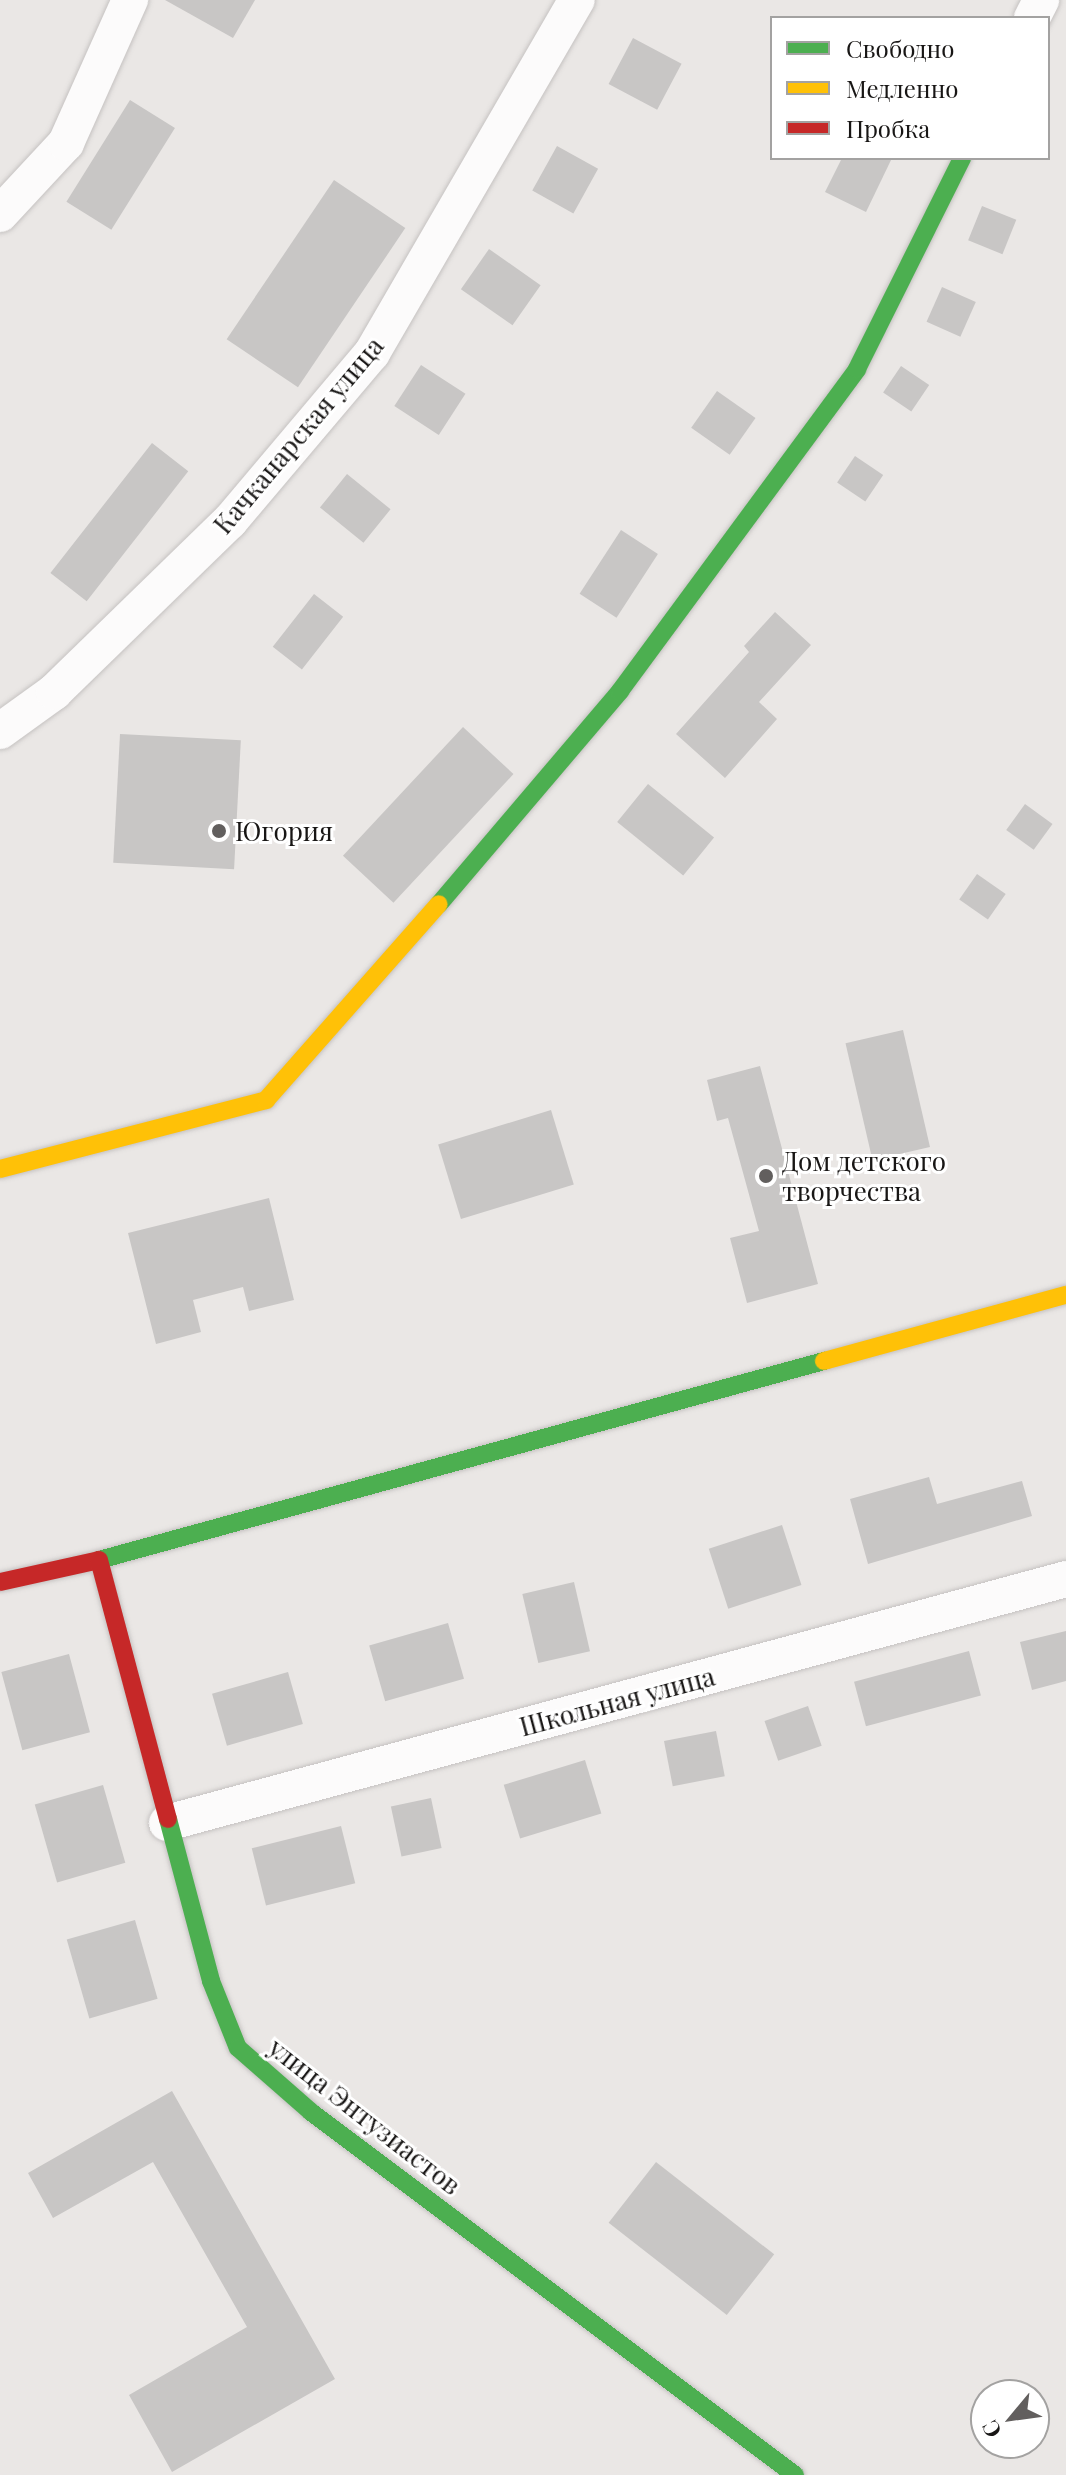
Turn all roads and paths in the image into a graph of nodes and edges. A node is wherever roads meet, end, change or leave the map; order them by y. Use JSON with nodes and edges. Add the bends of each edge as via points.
{"nodes":[{"id":1,"x":130,"y":0,"type":"edge"},
{"id":2,"x":577,"y":0,"type":"edge"},
{"id":3,"x":961,"y":160,"type":"edge"},
{"id":4,"x":0,"y":214,"type":"edge"},
{"id":5,"x":0,"y":731,"type":"edge"},
{"id":6,"x":0,"y":1169,"type":"edge"},
{"id":7,"x":1066,"y":1295,"type":"edge"},
{"id":8,"x":99,"y":1560,"type":"junction"},
{"id":9,"x":1066,"y":1579,"type":"edge"},
{"id":10,"x":0,"y":1582,"type":"edge"},
{"id":11,"x":167,"y":1823,"type":"junction"},
{"id":12,"x":795,"y":2475,"type":"edge"}],
"edges":[{"from":1,"to":4,"type":"street","via":[[66,143]]},
{"from":2,"to":5,"type":"street","name":"Качканарская улица","via":[[372,353],[230,521],[54,692]]},
{"from":3,"to":6,"type":"street","via":[[857,369],[620,691],[333,1029],[266,1100]]},
{"from":7,"to":8,"type":"street"},
{"from":8,"to":10,"type":"street"},
{"from":8,"to":11,"type":"street","name":"улица Энтузиастов"},
{"from":9,"to":11,"type":"street","name":"Школьная улица"},
{"from":11,"to":12,"type":"street","name":"улица Энтузиастов","via":[[211,1981],[238,2048],[311,2112]]}]}
